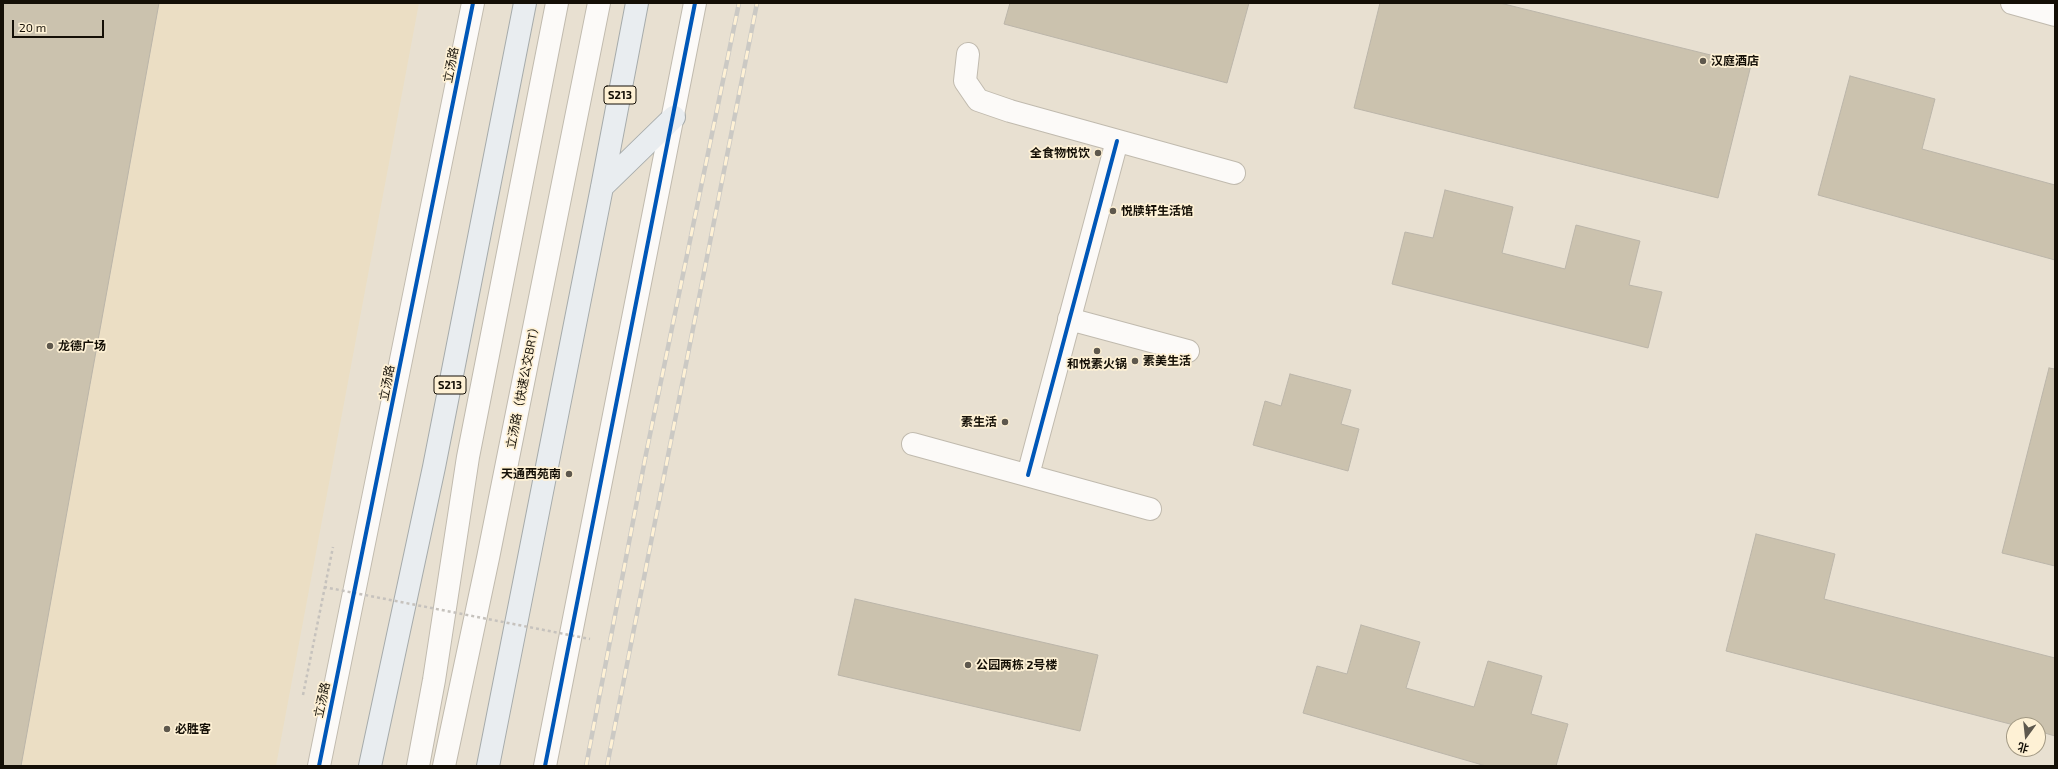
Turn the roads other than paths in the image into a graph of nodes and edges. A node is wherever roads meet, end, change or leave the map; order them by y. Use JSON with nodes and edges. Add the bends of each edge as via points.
{"nodes":[{"id":1,"x":473,"y":3,"type":"edge"},
{"id":2,"x":525,"y":3,"type":"edge"},
{"id":3,"x":557,"y":3,"type":"edge"},
{"id":4,"x":599,"y":3,"type":"edge"},
{"id":5,"x":637,"y":3,"type":"edge"},
{"id":6,"x":695,"y":3,"type":"edge"},
{"id":7,"x":2012,"y":3,"type":"edge"},
{"id":8,"x":2055,"y":14,"type":"edge"},
{"id":9,"x":968,"y":54,"type":"dead end"},
{"id":10,"x":674,"y":117,"type":"junction"},
{"id":11,"x":1117,"y":141,"type":"junction"},
{"id":12,"x":1234,"y":173,"type":"dead end"},
{"id":13,"x":602,"y":187,"type":"junction"},
{"id":14,"x":1069,"y":319,"type":"junction"},
{"id":15,"x":1188,"y":351,"type":"dead end"},
{"id":16,"x":913,"y":444,"type":"dead end"},
{"id":17,"x":1028,"y":475,"type":"junction"},
{"id":18,"x":1150,"y":509,"type":"dead end"},
{"id":19,"x":319,"y":766,"type":"edge"},
{"id":20,"x":370,"y":766,"type":"edge"},
{"id":21,"x":418,"y":766,"type":"edge"},
{"id":22,"x":444,"y":766,"type":"edge"},
{"id":23,"x":488,"y":766,"type":"edge"},
{"id":24,"x":545,"y":766,"type":"edge"}],
"edges":[{"from":1,"to":19,"type":"street","name":"立汤路"},
{"from":2,"to":20,"type":"main road","number":"S213","via":[[434,467]]},
{"from":3,"to":21,"type":"street","via":[[468,457],[434,680]]},
{"from":4,"to":22,"type":"street","name":"立汤路（快速公交BRT）"},
{"from":5,"to":13,"type":"main road","number":"S213"},
{"from":6,"to":10,"type":"street"},
{"from":7,"to":8,"type":"street"},
{"from":9,"to":11,"type":"street","via":[[965,81],[978,100],[1010,112]]},
{"from":10,"to":13,"type":"main road"},
{"from":10,"to":24,"type":"street"},
{"from":11,"to":12,"type":"street"},
{"from":11,"to":14,"type":"street"},
{"from":13,"to":23,"type":"main road","number":"S213"},
{"from":14,"to":15,"type":"street"},
{"from":14,"to":17,"type":"street"},
{"from":16,"to":17,"type":"street"},
{"from":17,"to":18,"type":"street"}]}
